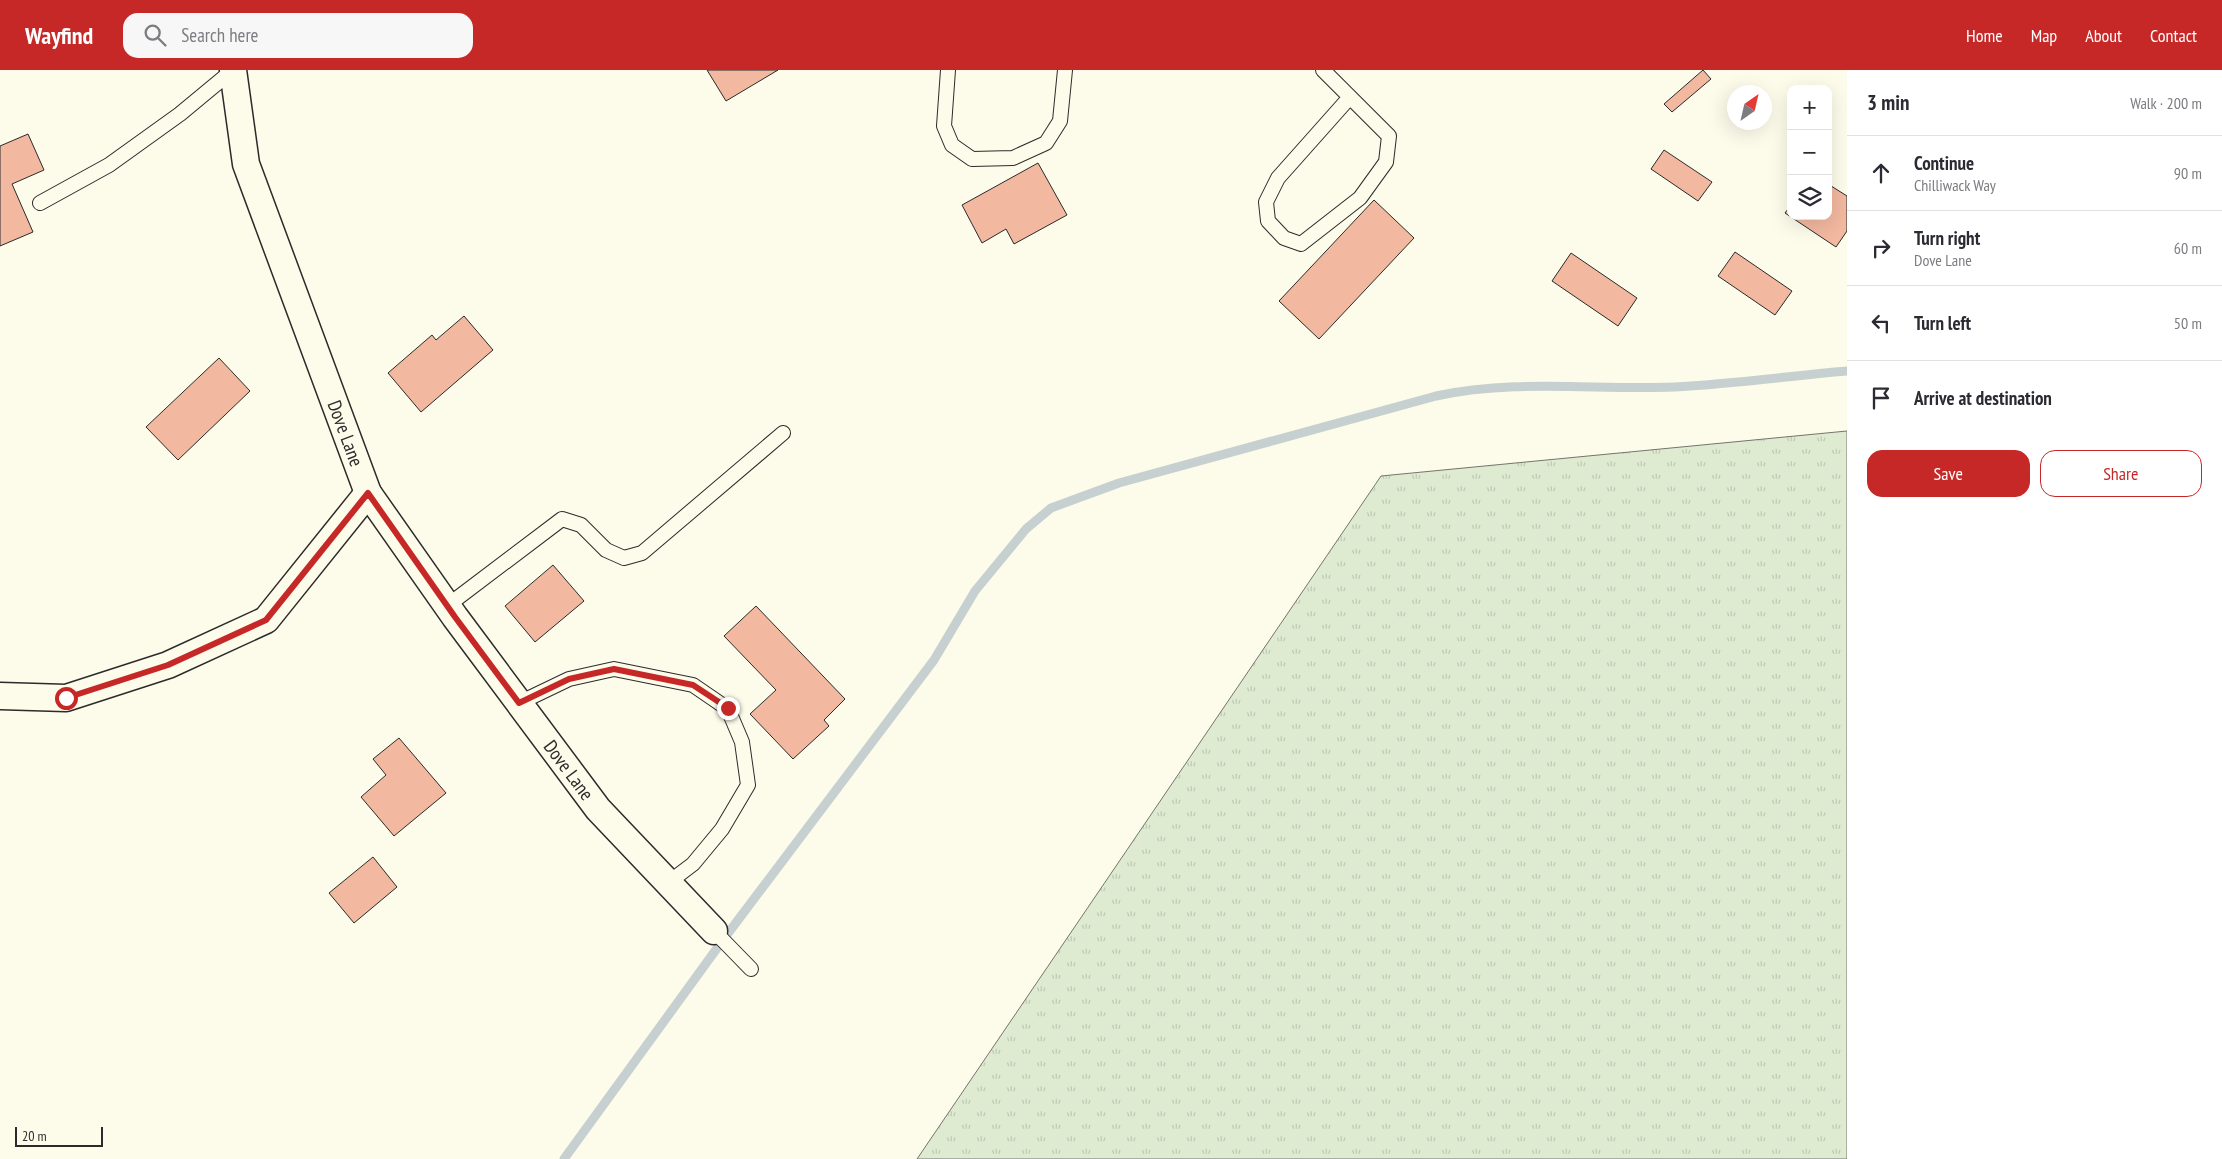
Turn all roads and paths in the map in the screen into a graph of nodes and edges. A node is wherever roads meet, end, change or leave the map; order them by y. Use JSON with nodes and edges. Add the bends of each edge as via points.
{"nodes":[{"id":1,"x":233,"y":70,"type":"edge"},
{"id":2,"x":948,"y":70,"type":"edge"},
{"id":3,"x":1065,"y":70,"type":"edge"},
{"id":4,"x":1323,"y":70,"type":"edge"},
{"id":5,"x":1350,"y":97,"type":"junction"},
{"id":6,"x":40,"y":203,"type":"dead end"},
{"id":7,"x":783,"y":433,"type":"dead end"},
{"id":8,"x":368,"y":493,"type":"junction"},
{"id":9,"x":447,"y":606,"type":"junction"},
{"id":10,"x":0,"y":696,"type":"edge"},
{"id":11,"x":519,"y":703,"type":"junction"},
{"id":12,"x":668,"y":882,"type":"junction"},
{"id":13,"x":714,"y":931,"type":"joint"},
{"id":14,"x":751,"y":969,"type":"dead end"}],
"edges":[{"from":1,"to":6,"type":"lane","via":[[110,165]]},
{"from":1,"to":8,"type":"street","name":"Dove Lane","via":[[246,164]]},
{"from":2,"to":3,"type":"lane","via":[[944,126],[952,145],[972,159],[1013,158],[1046,143],[1060,121]]},
{"from":4,"to":5,"type":"lane"},
{"from":5,"to":5,"type":"lane","via":[[1389,136],[1386,162],[1360,198],[1301,244],[1284,238],[1268,221],[1266,202],[1278,178]]},
{"from":7,"to":9,"type":"lane","via":[[642,553],[624,558],[606,550],[581,525],[562,519]]},
{"from":8,"to":9,"type":"street","name":"Dove Lane"},
{"from":8,"to":10,"type":"street","via":[[266,620],[168,665],[66,698]]},
{"from":9,"to":11,"type":"street","name":"Dove Lane"},
{"from":11,"to":12,"type":"street","name":"Dove Lane","via":[[598,809]]},
{"from":11,"to":12,"type":"lane","via":[[569,679],[614,669],[693,685],[728,708],[742,742],[748,785],[722,829],[693,864]]},
{"from":12,"to":13,"type":"street","name":"Dove Lane"},
{"from":13,"to":14,"type":"lane"}]}
